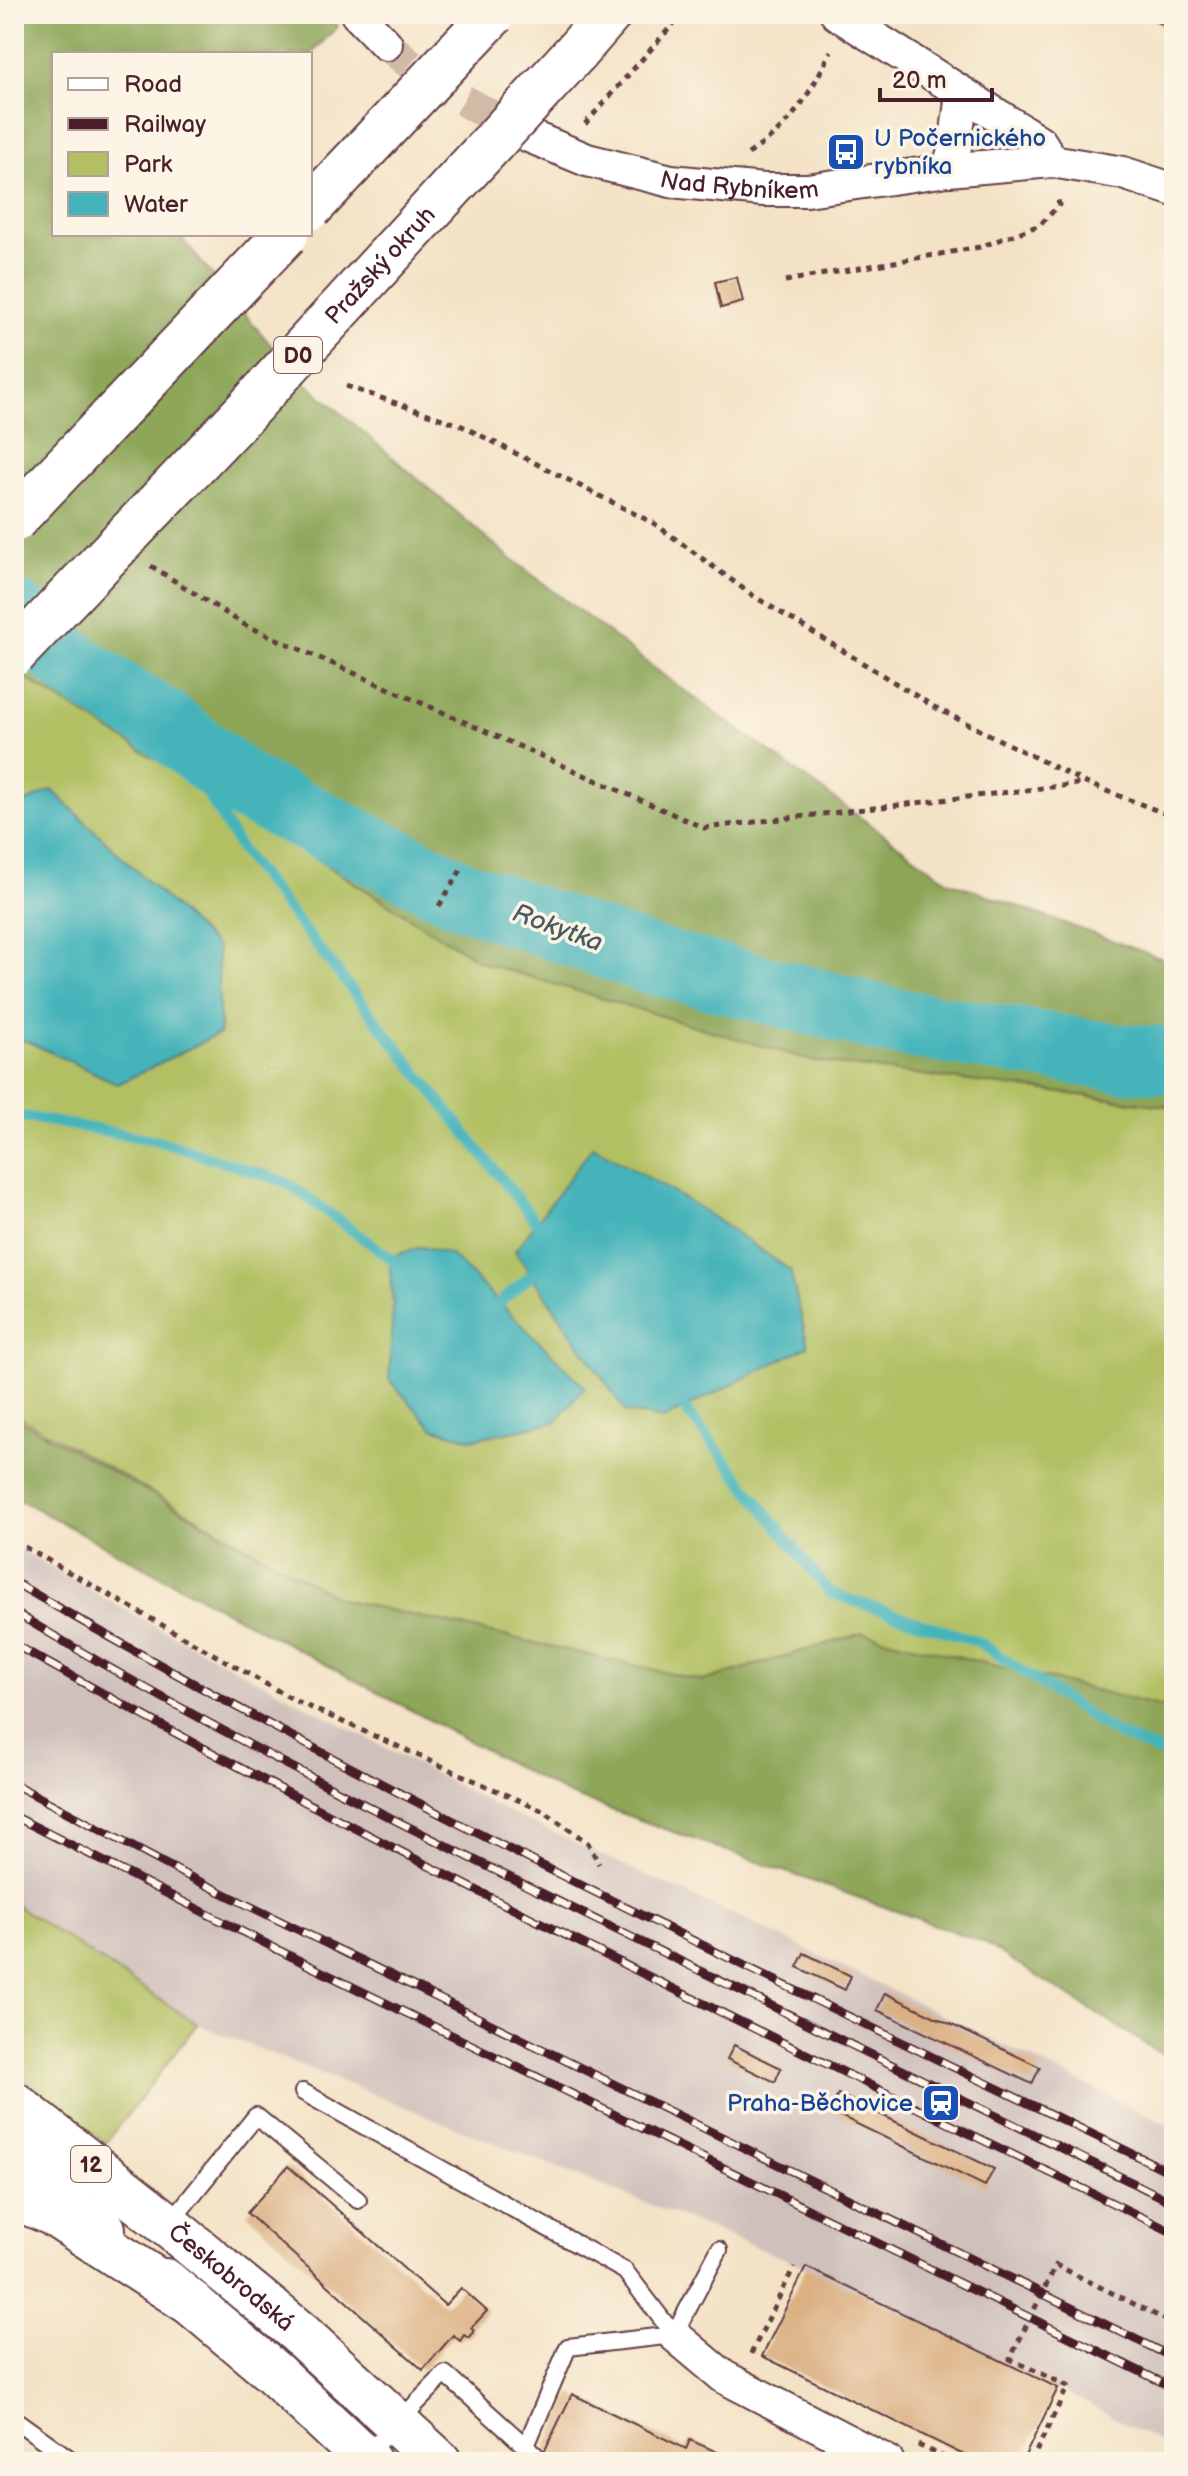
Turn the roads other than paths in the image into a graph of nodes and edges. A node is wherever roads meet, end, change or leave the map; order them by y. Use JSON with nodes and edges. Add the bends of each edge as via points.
{"nodes":[{"id":1,"x":357,"y":14,"type":"edge"},
{"id":2,"x":493,"y":14,"type":"edge"},
{"id":3,"x":609,"y":14,"type":"edge"},
{"id":4,"x":841,"y":17,"type":"edge"},
{"id":5,"x":386,"y":44,"type":"tunnel mouth"},
{"id":6,"x":962,"y":94,"type":"junction"},
{"id":7,"x":529,"y":136,"type":"tunnel mouth"},
{"id":8,"x":1052,"y":161,"type":"junction"},
{"id":9,"x":948,"y":170,"type":"junction"},
{"id":10,"x":1174,"y":190,"type":"edge"},
{"id":11,"x":312,"y":206,"type":"edge"},
{"id":12,"x":284,"y":236,"type":"edge"},
{"id":13,"x":14,"y":520,"type":"edge"},
{"id":14,"x":14,"y":654,"type":"edge"},
{"id":15,"x":303,"y":2092,"type":"dead end"},
{"id":16,"x":14,"y":2104,"type":"edge"},
{"id":17,"x":14,"y":2159,"type":"edge"},
{"id":18,"x":14,"y":2197,"type":"edge"},
{"id":19,"x":358,"y":2200,"type":"dead end"},
{"id":20,"x":168,"y":2225,"type":"junction"},
{"id":21,"x":719,"y":2250,"type":"dead end"},
{"id":22,"x":193,"y":2304,"type":"junction"},
{"id":23,"x":674,"y":2335,"type":"junction"},
{"id":24,"x":14,"y":2419,"type":"edge"},
{"id":25,"x":398,"y":2424,"type":"junction"},
{"id":26,"x":526,"y":2446,"type":"junction"},
{"id":27,"x":899,"y":2452,"type":"edge"},
{"id":28,"x":367,"y":2459,"type":"edge"},
{"id":29,"x":74,"y":2462,"type":"edge"},
{"id":30,"x":439,"y":2462,"type":"edge"},
{"id":31,"x":543,"y":2462,"type":"edge"}],
"edges":[{"from":1,"to":5,"type":"street"},
{"from":2,"to":11,"type":"main road","bridge":true},
{"from":3,"to":14,"type":"main road","name":"Pražský okruh","number":"D0","bridge":true,"via":[[245,412]]},
{"from":4,"to":6,"type":"street"},
{"from":6,"to":8,"type":"street","via":[[1040,142]]},
{"from":6,"to":9,"type":"street"},
{"from":7,"to":9,"type":"street","name":"Nad Rybníkem","via":[[587,160],[671,181],[764,190],[807,190]]},
{"from":8,"to":9,"type":"street","name":"Nad Rybníkem"},
{"from":8,"to":10,"type":"street","name":"Nad Rybníkem","via":[[1123,173]]},
{"from":12,"to":13,"type":"main road","bridge":true},
{"from":15,"to":23,"type":"lane","via":[[625,2271]]},
{"from":16,"to":20,"type":"main road","name":"Českobrodská","number":"12"},
{"from":17,"to":22,"type":"main road","name":"Českobrodská"},
{"from":18,"to":22,"type":"main road","via":[[64,2220]]},
{"from":19,"to":20,"type":"lane","via":[[256,2116]]},
{"from":20,"to":25,"type":"main road","name":"Českobrodská","number":"12","via":[[298,2332]]},
{"from":21,"to":23,"type":"lane"},
{"from":22,"to":28,"type":"main road","name":"Českobrodská"},
{"from":23,"to":26,"type":"lane","via":[[568,2347]]},
{"from":23,"to":27,"type":"street","via":[[724,2377]]},
{"from":24,"to":29,"type":"lane"},
{"from":25,"to":26,"type":"lane","via":[[445,2374]]},
{"from":25,"to":28,"type":"lane"},
{"from":25,"to":30,"type":"main road","name":"Českobrodská","number":"12"},
{"from":26,"to":31,"type":"lane"}]}
